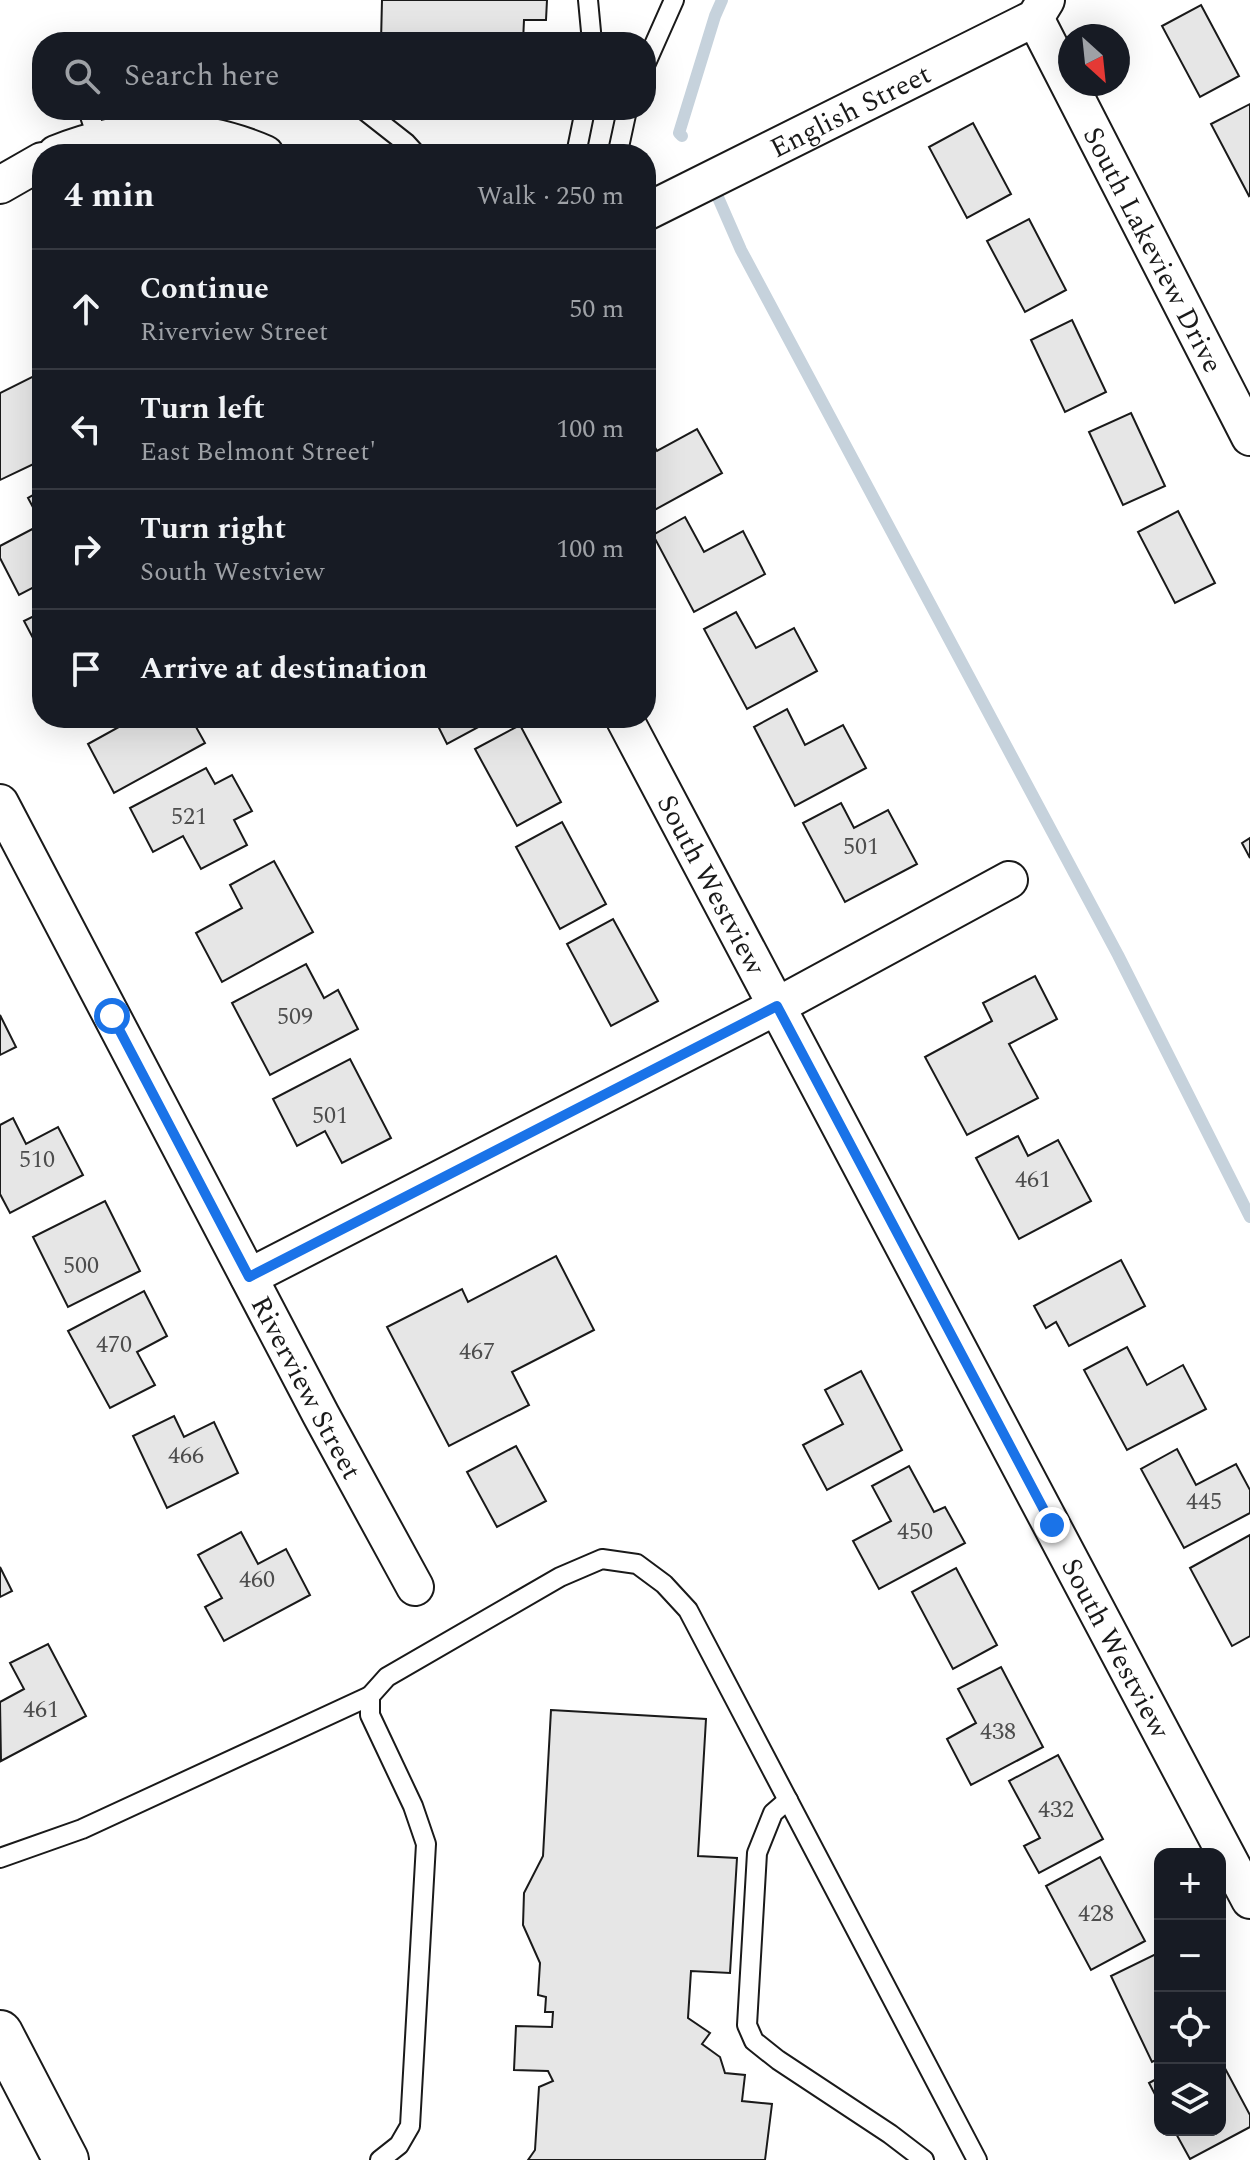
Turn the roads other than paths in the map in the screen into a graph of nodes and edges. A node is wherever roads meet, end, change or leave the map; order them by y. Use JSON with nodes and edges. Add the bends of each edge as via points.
{"nodes":[{"id":1,"x":588,"y":0,"type":"edge"},
{"id":2,"x":674,"y":0,"type":"edge"},
{"id":3,"x":1041,"y":9,"type":"edge"},
{"id":4,"x":591,"y":32,"type":"edge"},
{"id":5,"x":656,"y":41,"type":"edge"},
{"id":6,"x":377,"y":120,"type":"edge"},
{"id":7,"x":583,"y":120,"type":"edge"},
{"id":8,"x":625,"y":120,"type":"edge"},
{"id":9,"x":93,"y":125,"type":"edge"},
{"id":10,"x":69,"y":144,"type":"edge"},
{"id":11,"x":237,"y":144,"type":"edge"},
{"id":12,"x":407,"y":144,"type":"edge"},
{"id":13,"x":578,"y":144,"type":"edge"},
{"id":14,"x":620,"y":144,"type":"edge"},
{"id":15,"x":32,"y":167,"type":"edge"},
{"id":16,"x":0,"y":185,"type":"edge"},
{"id":17,"x":656,"y":207,"type":"edge"},
{"id":18,"x":1250,"y":437,"type":"edge"},
{"id":19,"x":629,"y":728,"type":"edge"},
{"id":20,"x":0,"y":803,"type":"edge"},
{"id":21,"x":1009,"y":880,"type":"dead end"},
{"id":22,"x":777,"y":1006,"type":"junction"},
{"id":23,"x":249,"y":1277,"type":"junction"},
{"id":24,"x":415,"y":1587,"type":"dead end"},
{"id":25,"x":370,"y":1696,"type":"junction"},
{"id":26,"x":788,"y":1800,"type":"junction"},
{"id":27,"x":0,"y":1858,"type":"edge"},
{"id":28,"x":1250,"y":1900,"type":"edge"},
{"id":29,"x":0,"y":2033,"type":"edge"},
{"id":30,"x":13,"y":2090,"type":"edge"},
{"id":31,"x":66,"y":2160,"type":"edge"},
{"id":32,"x":380,"y":2160,"type":"edge"},
{"id":33,"x":924,"y":2160,"type":"edge"},
{"id":34,"x":977,"y":2160,"type":"edge"}],
"edges":[{"from":1,"to":4,"type":"lane"},
{"from":2,"to":5,"type":"lane"},
{"from":3,"to":17,"type":"street","name":"English Street"},
{"from":3,"to":18,"type":"street","name":"South Lakeview Drive"},
{"from":6,"to":12,"type":"lane"},
{"from":7,"to":13,"type":"lane"},
{"from":8,"to":14,"type":"lane"},
{"from":9,"to":10,"type":"street"},
{"from":9,"to":11,"type":"street","via":[[186,132]]},
{"from":15,"to":16,"type":"street"},
{"from":19,"to":22,"type":"street","name":"South Westview"},
{"from":20,"to":23,"type":"street","name":"Riverview Street"},
{"from":21,"to":22,"type":"street"},
{"from":22,"to":23,"type":"street"},
{"from":22,"to":28,"type":"street","name":"South Westview"},
{"from":23,"to":24,"type":"street","name":"Riverview Street"},
{"from":25,"to":26,"type":"lane","via":[[387,1677],[560,1577],[602,1559],[637,1564],[688,1610]]},
{"from":25,"to":27,"type":"lane","via":[[82,1829]]},
{"from":25,"to":32,"type":"lane","via":[[370,1715],[426,1844],[410,2126],[399,2145]]},
{"from":26,"to":33,"type":"lane","via":[[773,1813],[757,1853],[747,2025],[754,2041],[778,2060]]},
{"from":26,"to":34,"type":"lane"},
{"from":29,"to":30,"type":"street"},
{"from":30,"to":31,"type":"street"}]}
